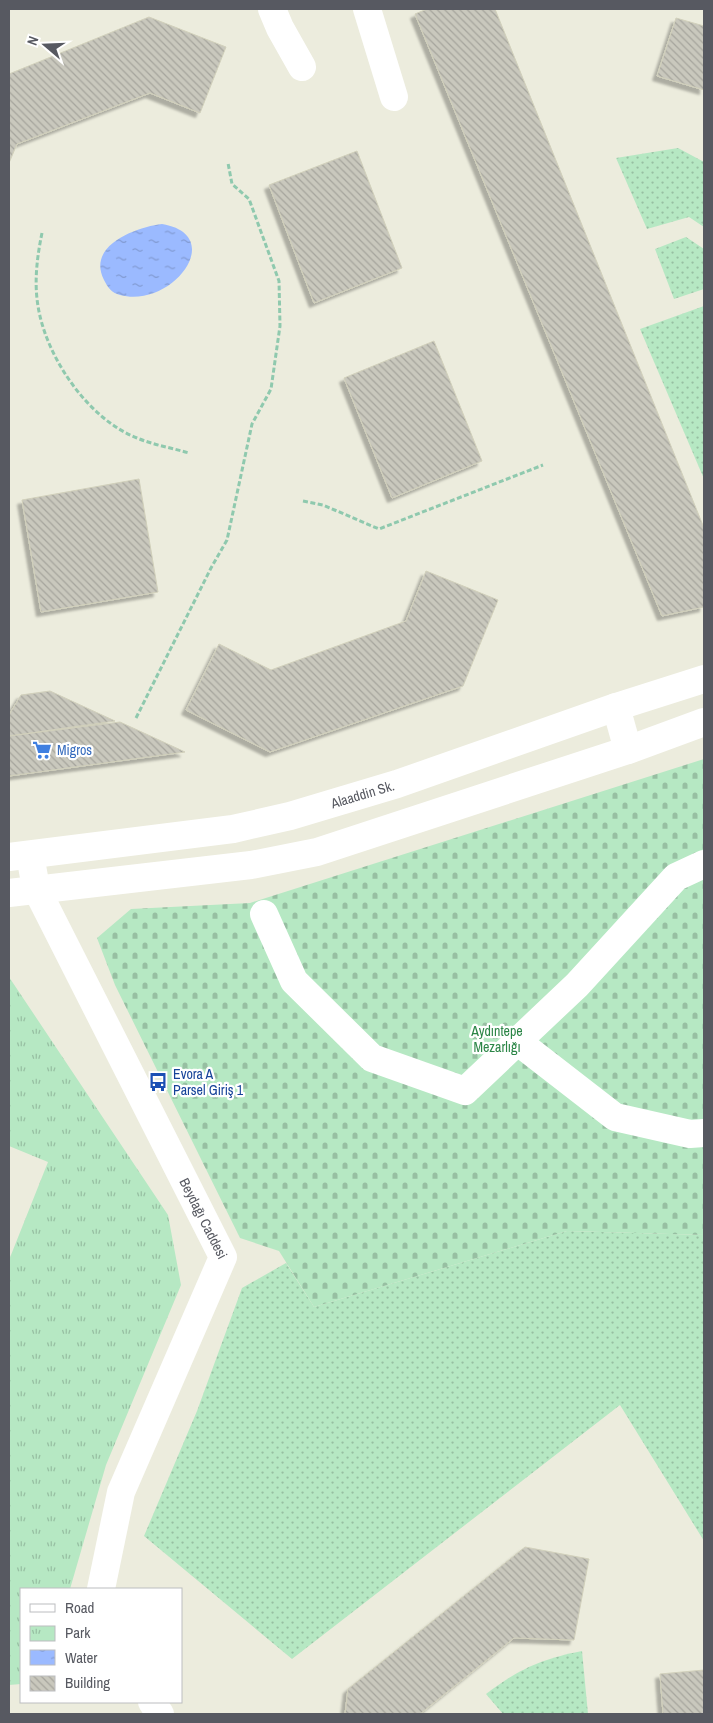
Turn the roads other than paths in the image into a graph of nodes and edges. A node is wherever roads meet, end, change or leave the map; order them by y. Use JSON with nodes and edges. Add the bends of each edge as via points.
{"nodes":[{"id":1,"x":272,"y":9,"type":"edge"},
{"id":2,"x":367,"y":9,"type":"edge"},
{"id":3,"x":302,"y":67,"type":"dead end"},
{"id":4,"x":394,"y":96,"type":"dead end"},
{"id":5,"x":704,"y":679,"type":"edge"},
{"id":6,"x":656,"y":694,"type":"junction"},
{"id":7,"x":616,"y":707,"type":"junction"},
{"id":8,"x":704,"y":722,"type":"edge"},
{"id":9,"x":673,"y":733,"type":"junction"},
{"id":10,"x":628,"y":750,"type":"junction"},
{"id":11,"x":19,"y":856,"type":"edge"},
{"id":12,"x":704,"y":864,"type":"edge"},
{"id":13,"x":36,"y":888,"type":"junction"},
{"id":14,"x":9,"y":893,"type":"edge"},
{"id":15,"x":264,"y":914,"type":"dead end"},
{"id":16,"x":517,"y":1042,"type":"junction"},
{"id":17,"x":704,"y":1133,"type":"edge"},
{"id":18,"x":102,"y":1588,"type":"edge"},
{"id":19,"x":153,"y":1703,"type":"edge"},
{"id":20,"x":160,"y":1714,"type":"edge"}],
"edges":[{"from":1,"to":3,"type":"street"},
{"from":2,"to":4,"type":"street"},
{"from":5,"to":6,"type":"street","name":"Alaaddin Sk."},
{"from":6,"to":7,"type":"street","name":"Alaaddin Sk."},
{"from":6,"to":9,"type":"street"},
{"from":7,"to":10,"type":"street"},
{"from":7,"to":11,"type":"street","name":"Alaaddin Sk.","via":[[397,784],[290,816],[233,829]]},
{"from":8,"to":9,"type":"street"},
{"from":9,"to":10,"type":"street"},
{"from":10,"to":13,"type":"street","via":[[317,852],[251,865]]},
{"from":11,"to":13,"type":"street"},
{"from":12,"to":16,"type":"street","via":[[676,877],[577,985]]},
{"from":13,"to":14,"type":"street"},
{"from":13,"to":18,"type":"street","name":"Beydağı Caddesi","via":[[223,1257],[121,1492]]},
{"from":15,"to":16,"type":"street","via":[[294,981],[372,1058],[465,1091]]},
{"from":16,"to":17,"type":"street","via":[[615,1117],[690,1134]]},
{"from":19,"to":20,"type":"street"}]}
